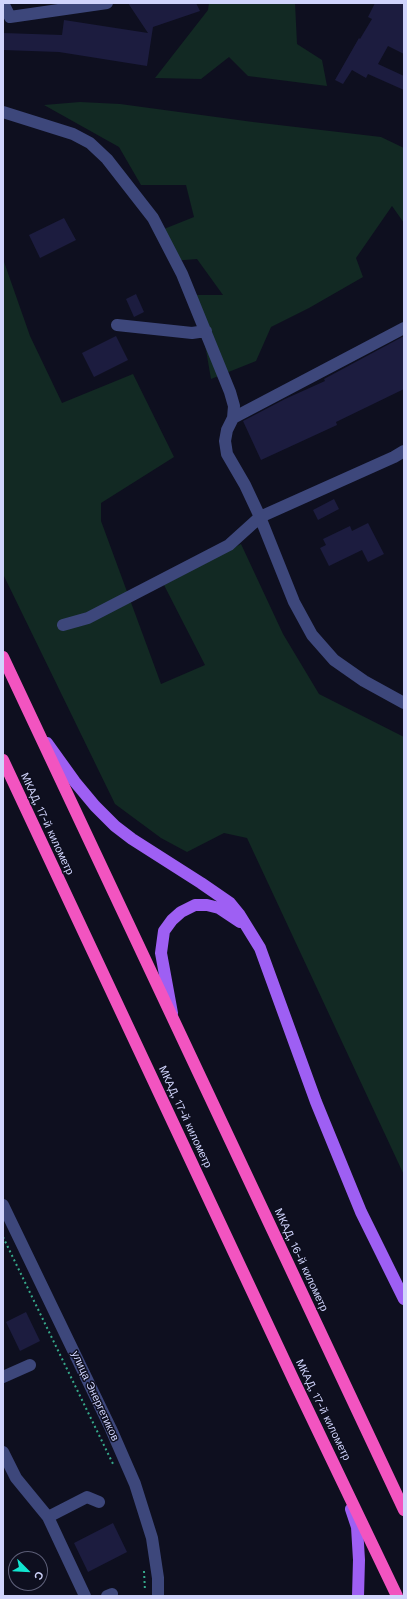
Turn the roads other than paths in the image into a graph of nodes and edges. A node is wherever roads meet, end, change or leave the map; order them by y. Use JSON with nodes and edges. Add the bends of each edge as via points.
{"nodes":[{"id":1,"x":3,"y":3,"type":"edge"},
{"id":2,"x":107,"y":3,"type":"edge"},
{"id":3,"x":3,"y":112,"type":"edge"},
{"id":4,"x":117,"y":325,"type":"dead end"},
{"id":5,"x":404,"y":328,"type":"edge"},
{"id":6,"x":206,"y":331,"type":"junction"},
{"id":7,"x":233,"y":418,"type":"junction"},
{"id":8,"x":404,"y":451,"type":"edge"},
{"id":9,"x":260,"y":517,"type":"junction"},
{"id":10,"x":63,"y":625,"type":"dead end"},
{"id":11,"x":3,"y":657,"type":"edge"},
{"id":12,"x":404,"y":703,"type":"edge"},
{"id":13,"x":36,"y":728,"type":"junction"},
{"id":14,"x":3,"y":760,"type":"edge"},
{"id":15,"x":248,"y":928,"type":"junction"},
{"id":16,"x":174,"y":1022,"type":"junction"},
{"id":17,"x":3,"y":1205,"type":"edge"},
{"id":18,"x":404,"y":1299,"type":"edge"},
{"id":19,"x":30,"y":1365,"type":"dead end"},
{"id":20,"x":3,"y":1377,"type":"edge"},
{"id":21,"x":3,"y":1452,"type":"edge"},
{"id":22,"x":345,"y":1484,"type":"junction"},
{"id":23,"x":99,"y":1502,"type":"dead end"},
{"id":24,"x":404,"y":1510,"type":"edge"},
{"id":25,"x":48,"y":1516,"type":"junction"},
{"id":26,"x":85,"y":1596,"type":"edge"},
{"id":27,"x":158,"y":1596,"type":"edge"},
{"id":28,"x":358,"y":1596,"type":"edge"},
{"id":29,"x":397,"y":1596,"type":"edge"}],
"edges":[{"from":1,"to":2,"type":"street","via":[[10,17]]},
{"from":3,"to":6,"type":"street","via":[[73,134],[90,143],[107,159],[153,218],[182,274]]},
{"from":4,"to":6,"type":"street","via":[[192,333]]},
{"from":5,"to":7,"type":"street"},
{"from":6,"to":7,"type":"street","via":[[230,392],[234,406]]},
{"from":7,"to":9,"type":"street","via":[[225,441],[227,454]]},
{"from":8,"to":9,"type":"street"},
{"from":9,"to":10,"type":"street","via":[[230,546],[88,618]]},
{"from":9,"to":12,"type":"street","via":[[294,602],[312,635],[334,660],[364,681]]},
{"from":11,"to":13,"type":"highway"},
{"from":13,"to":15,"type":"main road","via":[[75,782],[115,826],[230,903]]},
{"from":13,"to":16,"type":"highway"},
{"from":14,"to":22,"type":"highway","name":"МКАД, 17-й километр","via":[[295,1383]]},
{"from":15,"to":16,"type":"main road","via":[[219,908],[207,906],[195,905],[180,912],[172,920],[164,931],[161,953]]},
{"from":15,"to":18,"type":"main road","via":[[260,948],[316,1102],[361,1212]]},
{"from":16,"to":24,"type":"highway","name":"МКАД, 16-й километр"},
{"from":17,"to":27,"type":"street","name":"улица Энергетиков","via":[[135,1484],[152,1538]]},
{"from":19,"to":20,"type":"street"},
{"from":21,"to":25,"type":"street","via":[[16,1478]]},
{"from":22,"to":28,"type":"main road","via":[[357,1527]]},
{"from":22,"to":29,"type":"highway"},
{"from":23,"to":25,"type":"street","via":[[87,1497]]},
{"from":25,"to":26,"type":"street"}]}
